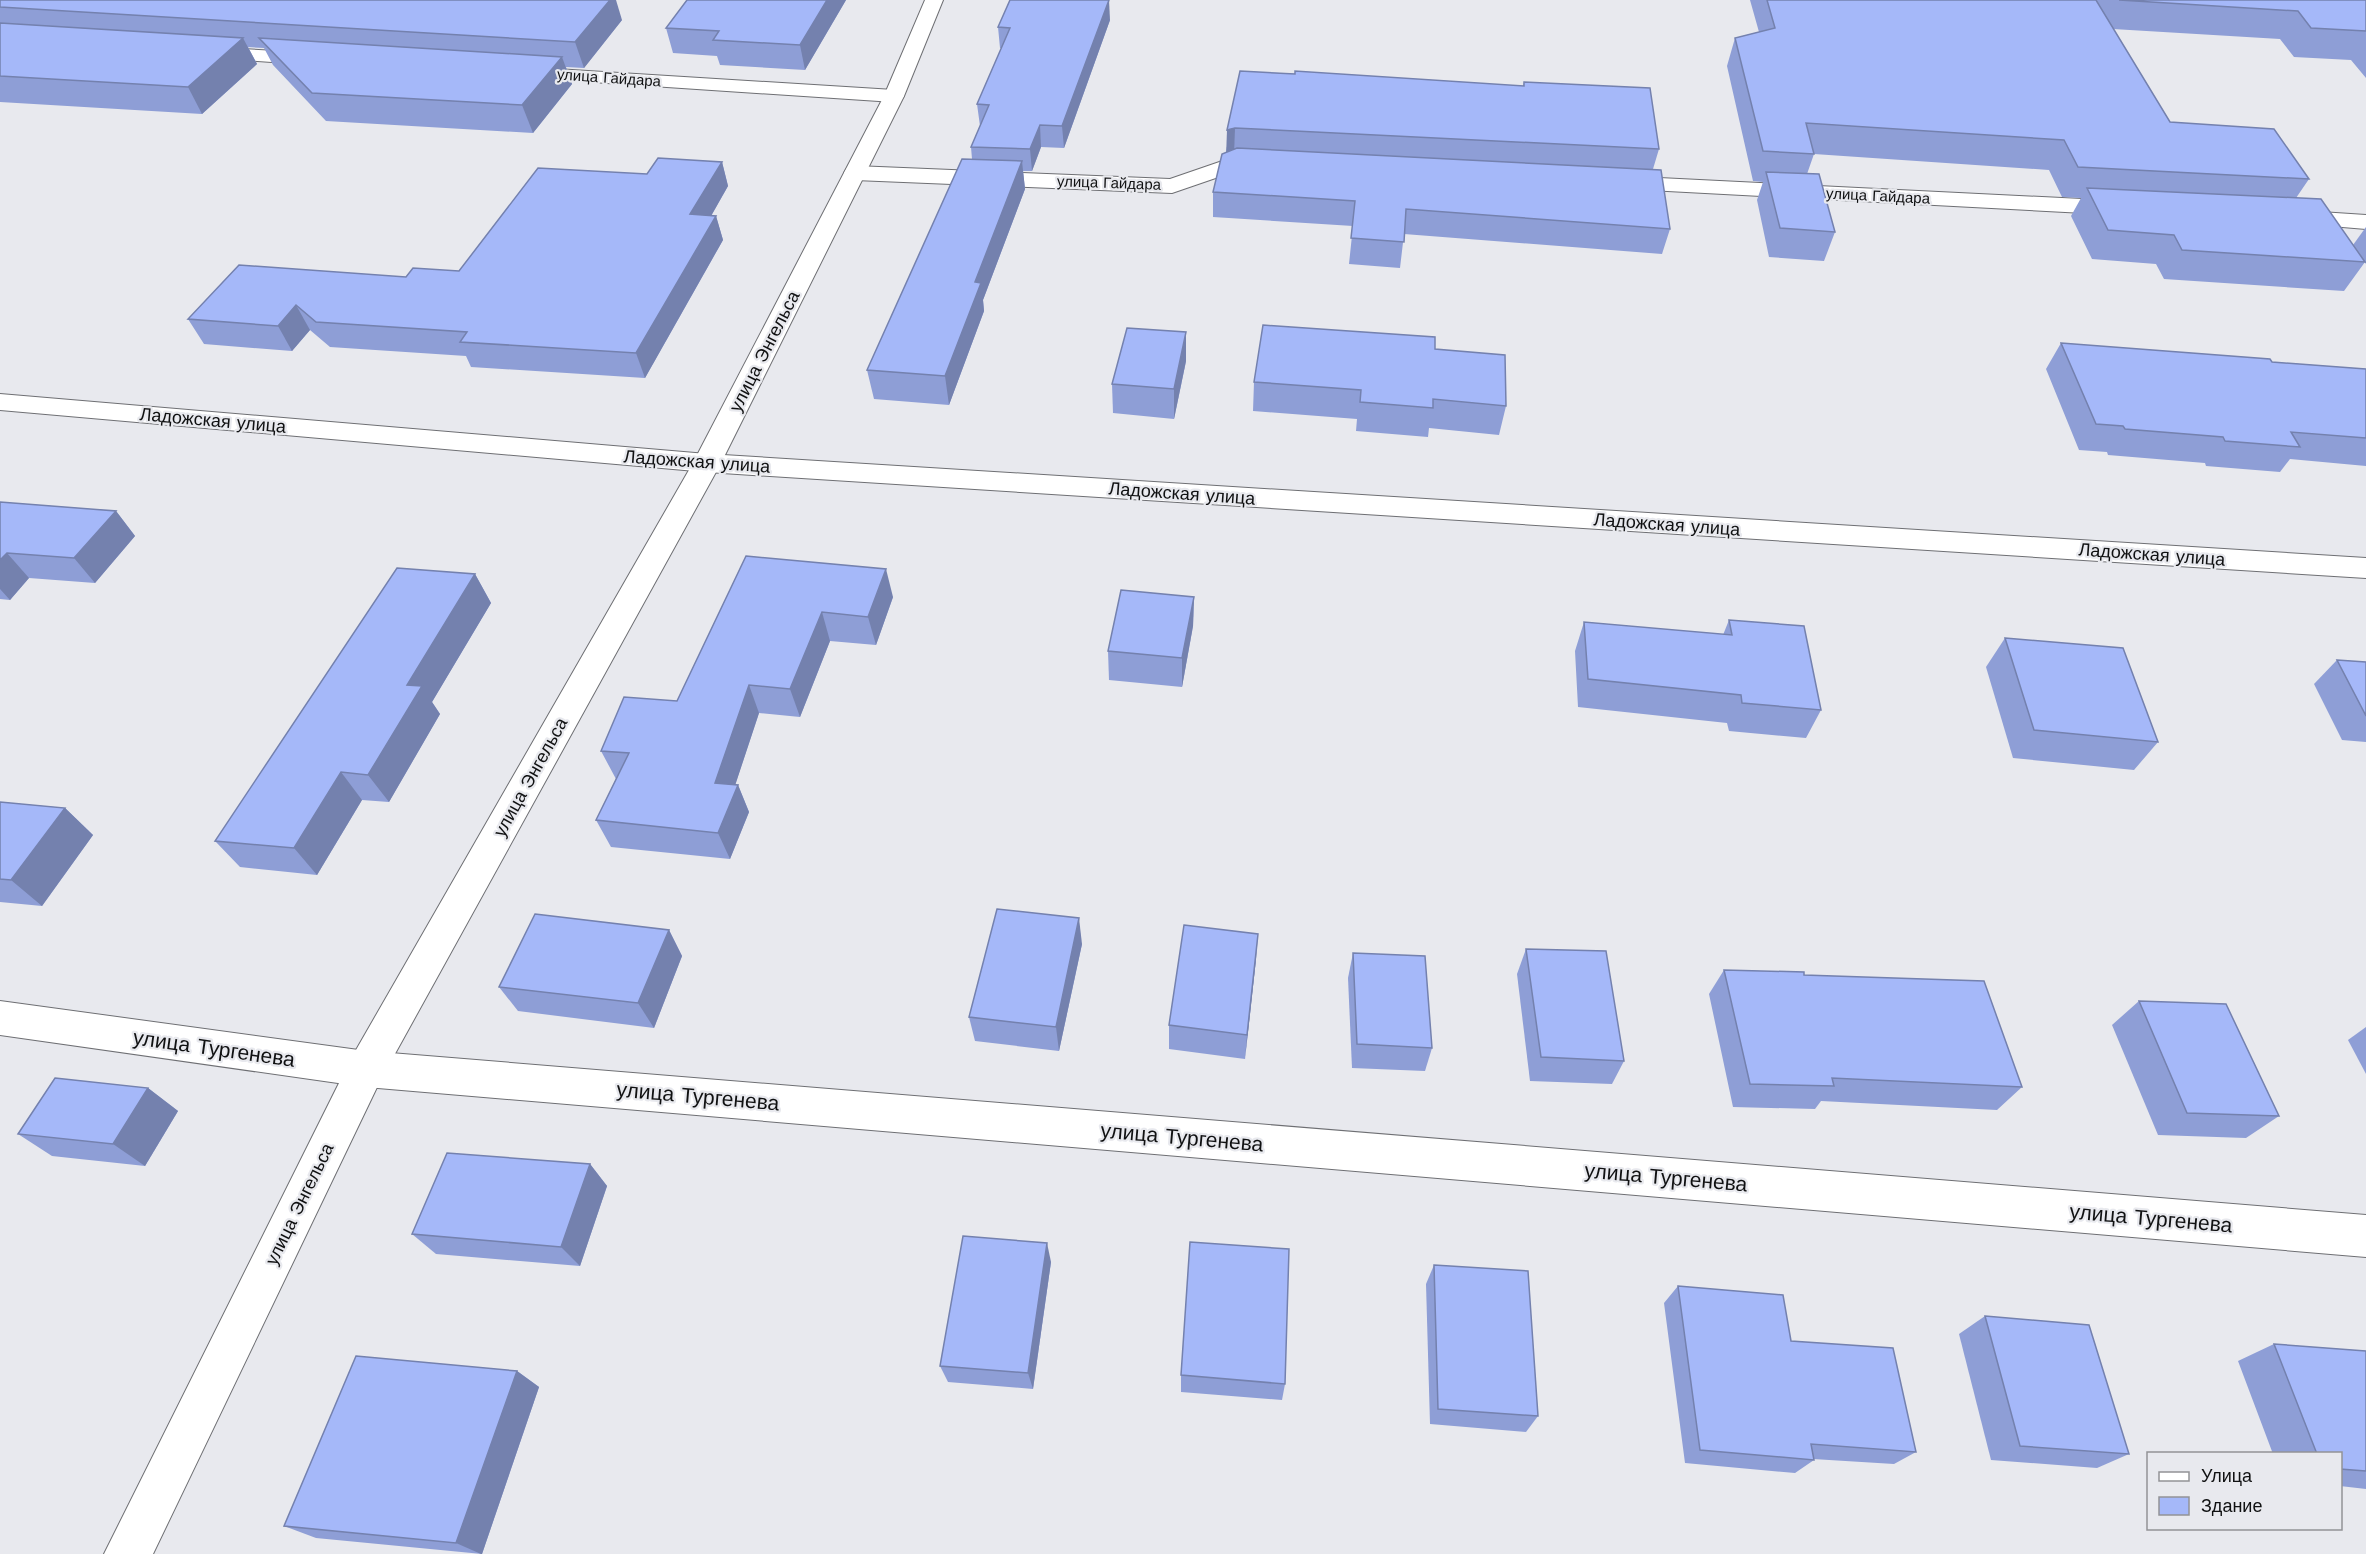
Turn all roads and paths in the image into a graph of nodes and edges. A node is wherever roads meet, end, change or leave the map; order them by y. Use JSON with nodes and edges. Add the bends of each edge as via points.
{"nodes":[{"id":1,"x":934,"y":0,"type":"edge"},
{"id":2,"x":191,"y":52,"type":"edge"},
{"id":3,"x":334,"y":61,"type":"edge"},
{"id":4,"x":501,"y":71,"type":"edge"},
{"id":5,"x":894,"y":96,"type":"junction"},
{"id":6,"x":1282,"y":167,"type":"edge"},
{"id":7,"x":855,"y":172,"type":"junction"},
{"id":8,"x":1604,"y":183,"type":"edge"},
{"id":9,"x":2140,"y":209,"type":"edge"},
{"id":10,"x":2271,"y":216,"type":"edge"},
{"id":11,"x":2366,"y":222,"type":"edge"},
{"id":12,"x":0,"y":402,"type":"edge"},
{"id":13,"x":706,"y":463,"type":"junction"},
{"id":14,"x":2366,"y":568,"type":"edge"},
{"id":15,"x":0,"y":1018,"type":"edge"},
{"id":16,"x":366,"y":1069,"type":"junction"},
{"id":17,"x":2366,"y":1236,"type":"edge"},
{"id":18,"x":128,"y":1554,"type":"edge"}],
"edges":[{"from":1,"to":5,"type":"street","name":"улица Энгельса"},
{"from":2,"to":3,"type":"street"},
{"from":4,"to":5,"type":"street","name":"улица Гайдара"},
{"from":5,"to":7,"type":"street","name":"улица Энгельса"},
{"from":6,"to":7,"type":"street","name":"улица Гайдара","via":[[1234,164],[1172,186]]},
{"from":7,"to":13,"type":"street","name":"улица Энгельса"},
{"from":8,"to":9,"type":"street","name":"улица Гайдара"},
{"from":10,"to":11,"type":"street"},
{"from":12,"to":13,"type":"street","name":"Ладожская улица"},
{"from":13,"to":14,"type":"street","name":"Ладожская улица"},
{"from":13,"to":16,"type":"street","name":"улица Энгельса"},
{"from":15,"to":16,"type":"street","name":"улица Тургенева"},
{"from":16,"to":17,"type":"street","name":"улица Тургенева"},
{"from":16,"to":18,"type":"street","name":"улица Энгельса"}]}
